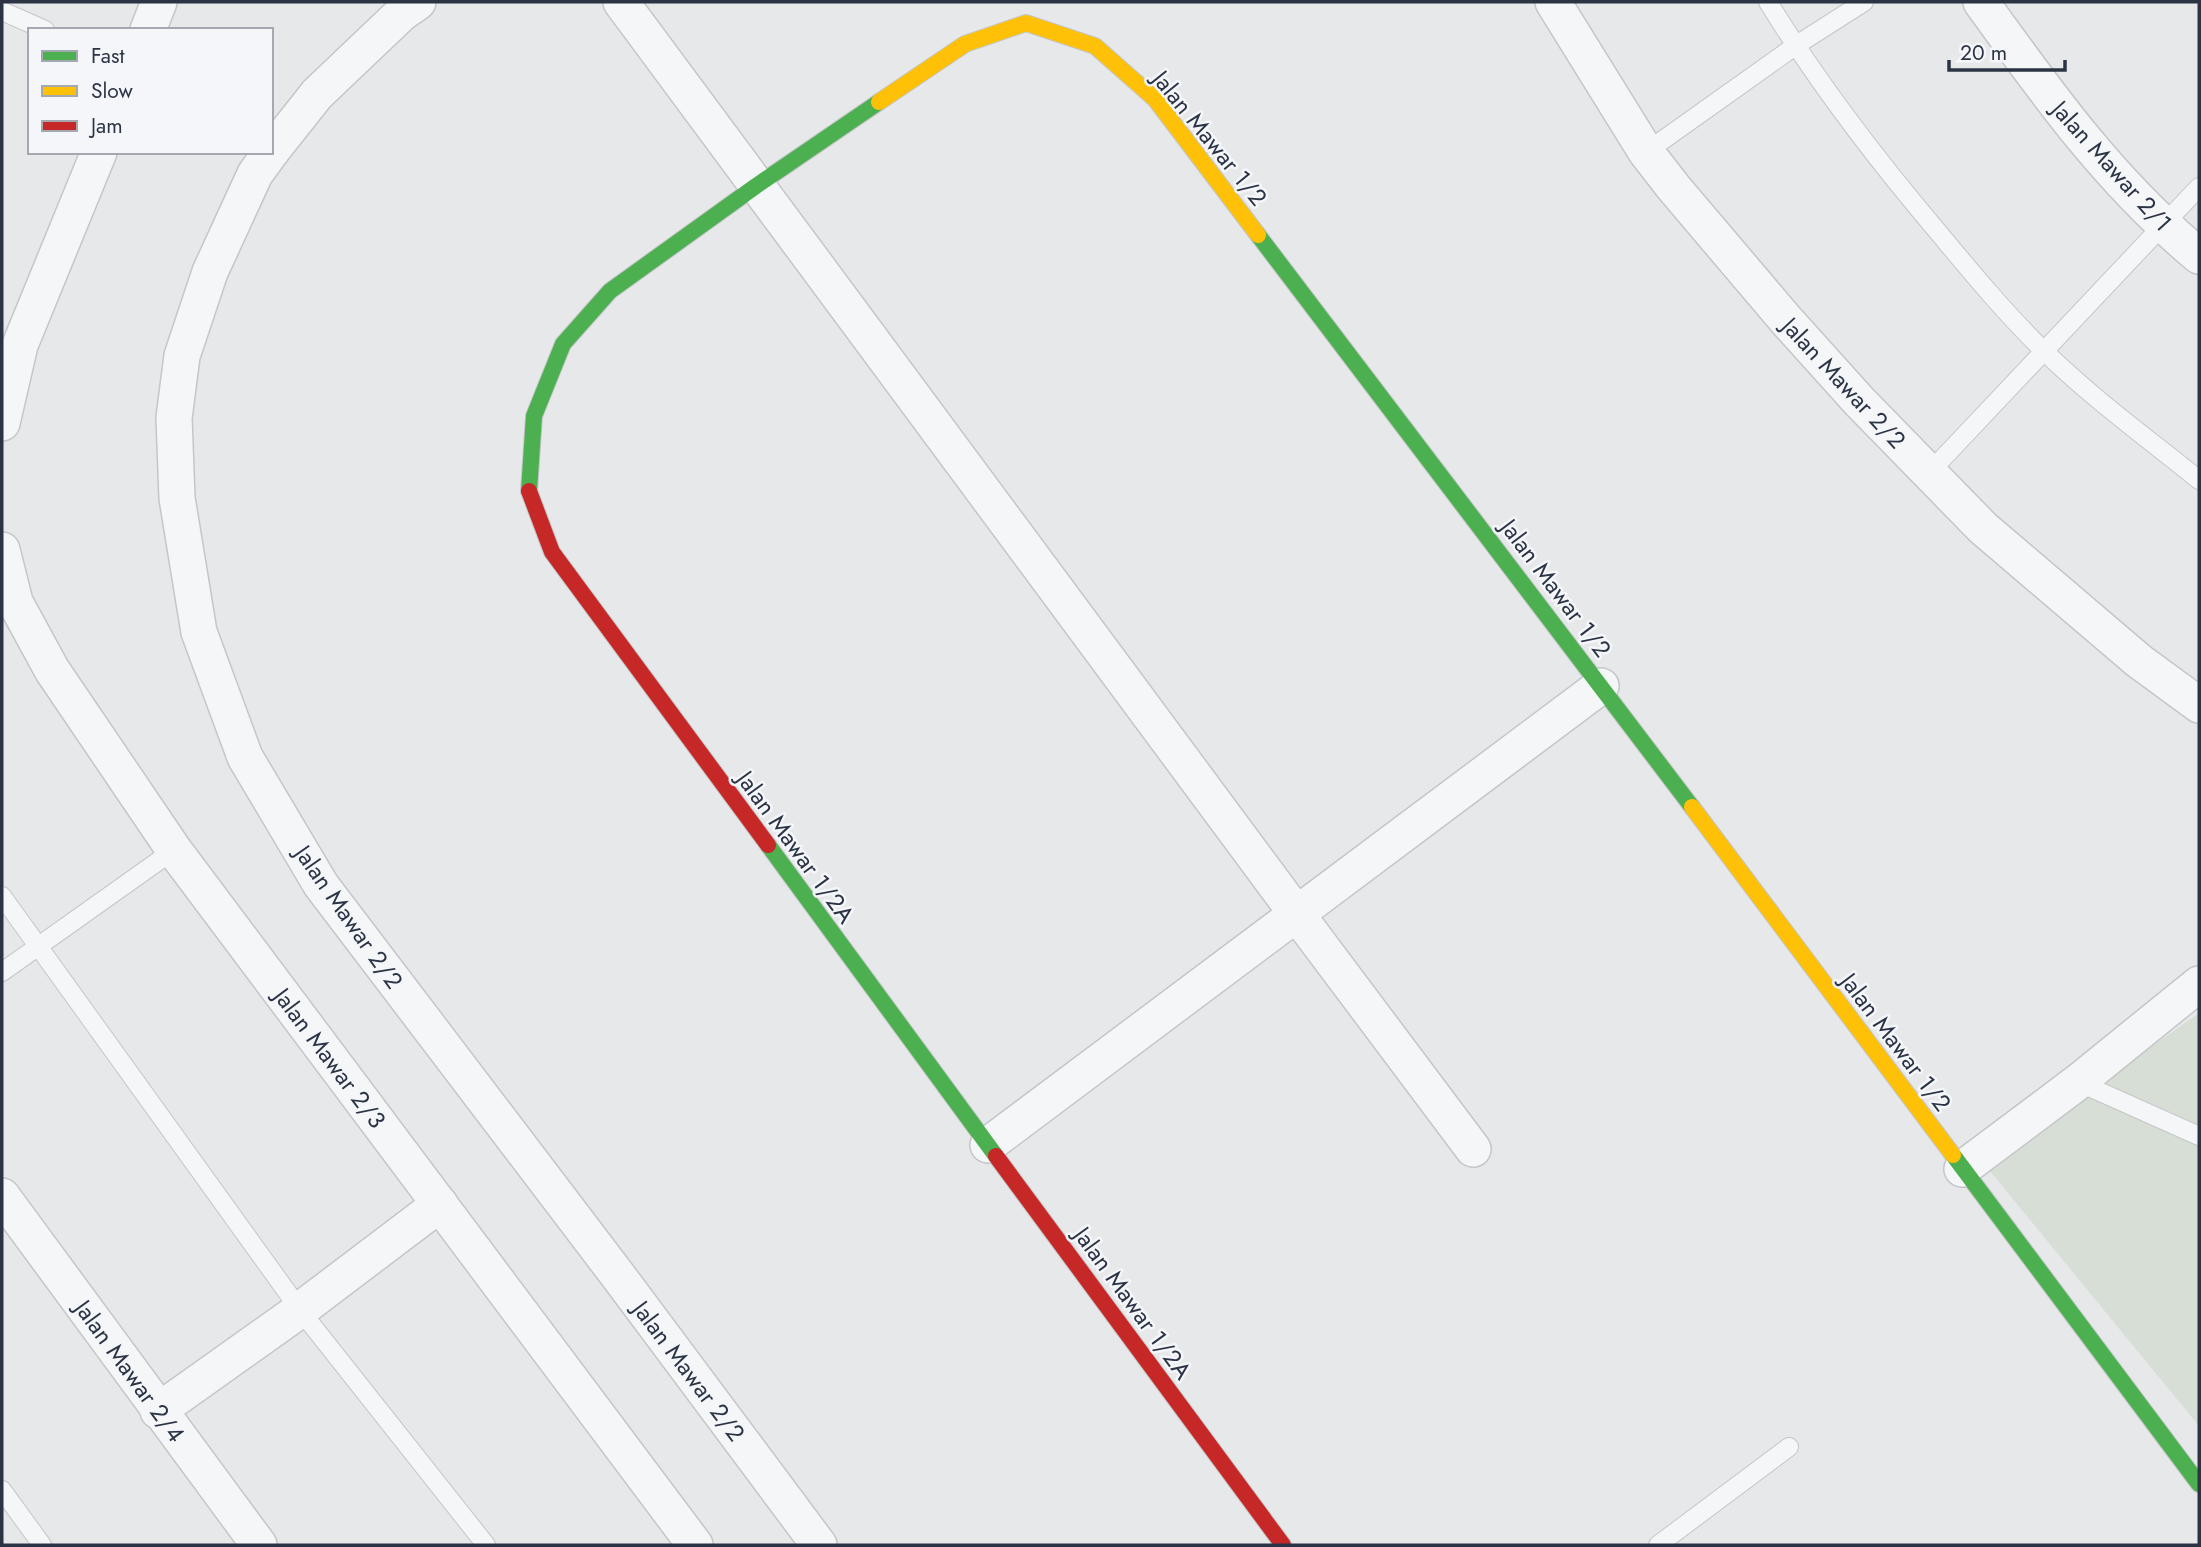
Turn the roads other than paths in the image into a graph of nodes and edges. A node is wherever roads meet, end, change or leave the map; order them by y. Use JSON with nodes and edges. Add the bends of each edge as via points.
{"nodes":[{"id":1,"x":159,"y":2,"type":"edge"},
{"id":2,"x":418,"y":2,"type":"edge"},
{"id":3,"x":621,"y":2,"type":"edge"},
{"id":4,"x":1553,"y":2,"type":"edge"},
{"id":5,"x":1768,"y":2,"type":"edge"},
{"id":6,"x":1864,"y":2,"type":"edge"},
{"id":7,"x":1982,"y":2,"type":"edge"},
{"id":8,"x":2,"y":11,"type":"edge"},
{"id":9,"x":40,"y":28,"type":"edge"},
{"id":10,"x":149,"y":28,"type":"edge"},
{"id":11,"x":1795,"y":46,"type":"junction"},
{"id":12,"x":273,"y":149,"type":"edge"},
{"id":13,"x":1646,"y":152,"type":"junction"},
{"id":14,"x":98,"y":154,"type":"edge"},
{"id":15,"x":270,"y":154,"type":"edge"},
{"id":16,"x":756,"y":186,"type":"junction"},
{"id":17,"x":2199,"y":187,"type":"edge"},
{"id":18,"x":2163,"y":226,"type":"junction"},
{"id":19,"x":2199,"y":256,"type":"edge"},
{"id":20,"x":2044,"y":352,"type":"junction"},
{"id":21,"x":2,"y":423,"type":"edge"},
{"id":22,"x":1928,"y":474,"type":"junction"},
{"id":23,"x":2199,"y":480,"type":"edge"},
{"id":24,"x":2,"y":560,"type":"edge"},
{"id":25,"x":1601,"y":686,"type":"junction"},
{"id":26,"x":2199,"y":705,"type":"edge"},
{"id":27,"x":174,"y":850,"type":"junction"},
{"id":28,"x":2,"y":896,"type":"edge"},
{"id":29,"x":1296,"y":913,"type":"junction"},
{"id":30,"x":38,"y":946,"type":"junction"},
{"id":31,"x":2,"y":972,"type":"edge"},
{"id":32,"x":2199,"y":984,"type":"edge"},
{"id":33,"x":2078,"y":1082,"type":"junction"},
{"id":34,"x":2199,"y":1136,"type":"edge"},
{"id":35,"x":988,"y":1145,"type":"junction"},
{"id":36,"x":1473,"y":1149,"type":"dead end"},
{"id":37,"x":1962,"y":1168,"type":"junction"},
{"id":38,"x":2,"y":1198,"type":"edge"},
{"id":39,"x":440,"y":1204,"type":"junction"},
{"id":40,"x":300,"y":1310,"type":"junction"},
{"id":41,"x":158,"y":1410,"type":"junction"},
{"id":42,"x":1789,"y":1447,"type":"dead end"},
{"id":43,"x":2199,"y":1484,"type":"edge"},
{"id":44,"x":2,"y":1490,"type":"edge"},
{"id":45,"x":43,"y":1545,"type":"edge"},
{"id":46,"x":259,"y":1545,"type":"edge"},
{"id":47,"x":486,"y":1545,"type":"edge"},
{"id":48,"x":695,"y":1545,"type":"edge"},
{"id":49,"x":819,"y":1545,"type":"edge"},
{"id":50,"x":1283,"y":1545,"type":"edge"},
{"id":51,"x":1658,"y":1545,"type":"edge"}],
"edges":[{"from":1,"to":10,"type":"street"},
{"from":2,"to":12,"type":"street","name":"Jalan Mawar 2/2","via":[[317,94]]},
{"from":3,"to":16,"type":"street"},
{"from":4,"to":13,"type":"street","name":"Jalan Mawar 2/2"},
{"from":5,"to":11,"type":"lane"},
{"from":6,"to":11,"type":"lane"},
{"from":7,"to":18,"type":"street","name":"Jalan Mawar 2/1","via":[[2048,95],[2108,169]]},
{"from":8,"to":9,"type":"lane"},
{"from":11,"to":13,"type":"lane"},
{"from":11,"to":20,"type":"lane","via":[[1877,159]]},
{"from":13,"to":22,"type":"street","name":"Jalan Mawar 2/2","via":[[1786,320]]},
{"from":14,"to":21,"type":"street","via":[[20,345]]},
{"from":15,"to":49,"type":"street","name":"Jalan Mawar 2/2","via":[[255,174],[210,272],[183,356],[174,418],[177,498],[199,632],[246,757],[321,885]]},
{"from":16,"to":25,"type":"street","name":"Jalan Mawar 1/2","via":[[965,44],[1026,23],[1095,46],[1155,99]]},
{"from":16,"to":29,"type":"street"},
{"from":16,"to":35,"type":"street","name":"Jalan Mawar 1/2A","via":[[610,291],[563,344],[534,416],[528,489],[552,552]]},
{"from":17,"to":18,"type":"lane"},
{"from":18,"to":19,"type":"street","name":"Jalan Mawar 2/1"},
{"from":18,"to":20,"type":"lane"},
{"from":20,"to":22,"type":"lane"},
{"from":20,"to":23,"type":"lane"},
{"from":22,"to":26,"type":"street","name":"Jalan Mawar 2/2","via":[[1983,528],[2139,661]]},
{"from":24,"to":27,"type":"street","name":"Jalan Mawar 2/3","via":[[15,602],[52,670]]},
{"from":25,"to":29,"type":"street"},
{"from":25,"to":37,"type":"street","name":"Jalan Mawar 1/2"},
{"from":27,"to":30,"type":"lane"},
{"from":27,"to":39,"type":"street","name":"Jalan Mawar 2/3"},
{"from":28,"to":30,"type":"lane"},
{"from":29,"to":35,"type":"street"},
{"from":29,"to":36,"type":"street"},
{"from":30,"to":31,"type":"lane"},
{"from":30,"to":40,"type":"lane"},
{"from":32,"to":33,"type":"street"},
{"from":33,"to":34,"type":"lane"},
{"from":33,"to":37,"type":"street"},
{"from":35,"to":50,"type":"street","name":"Jalan Mawar 1/2A"},
{"from":37,"to":43,"type":"street","name":"Jalan Mawar 1/2"},
{"from":38,"to":41,"type":"street","name":"Jalan Mawar 2/4"},
{"from":39,"to":40,"type":"street"},
{"from":39,"to":48,"type":"street","name":"Jalan Mawar 2/3"},
{"from":40,"to":41,"type":"street"},
{"from":40,"to":47,"type":"lane"},
{"from":41,"to":46,"type":"street","name":"Jalan Mawar 2/4"},
{"from":42,"to":51,"type":"lane"},
{"from":44,"to":45,"type":"lane"}]}
